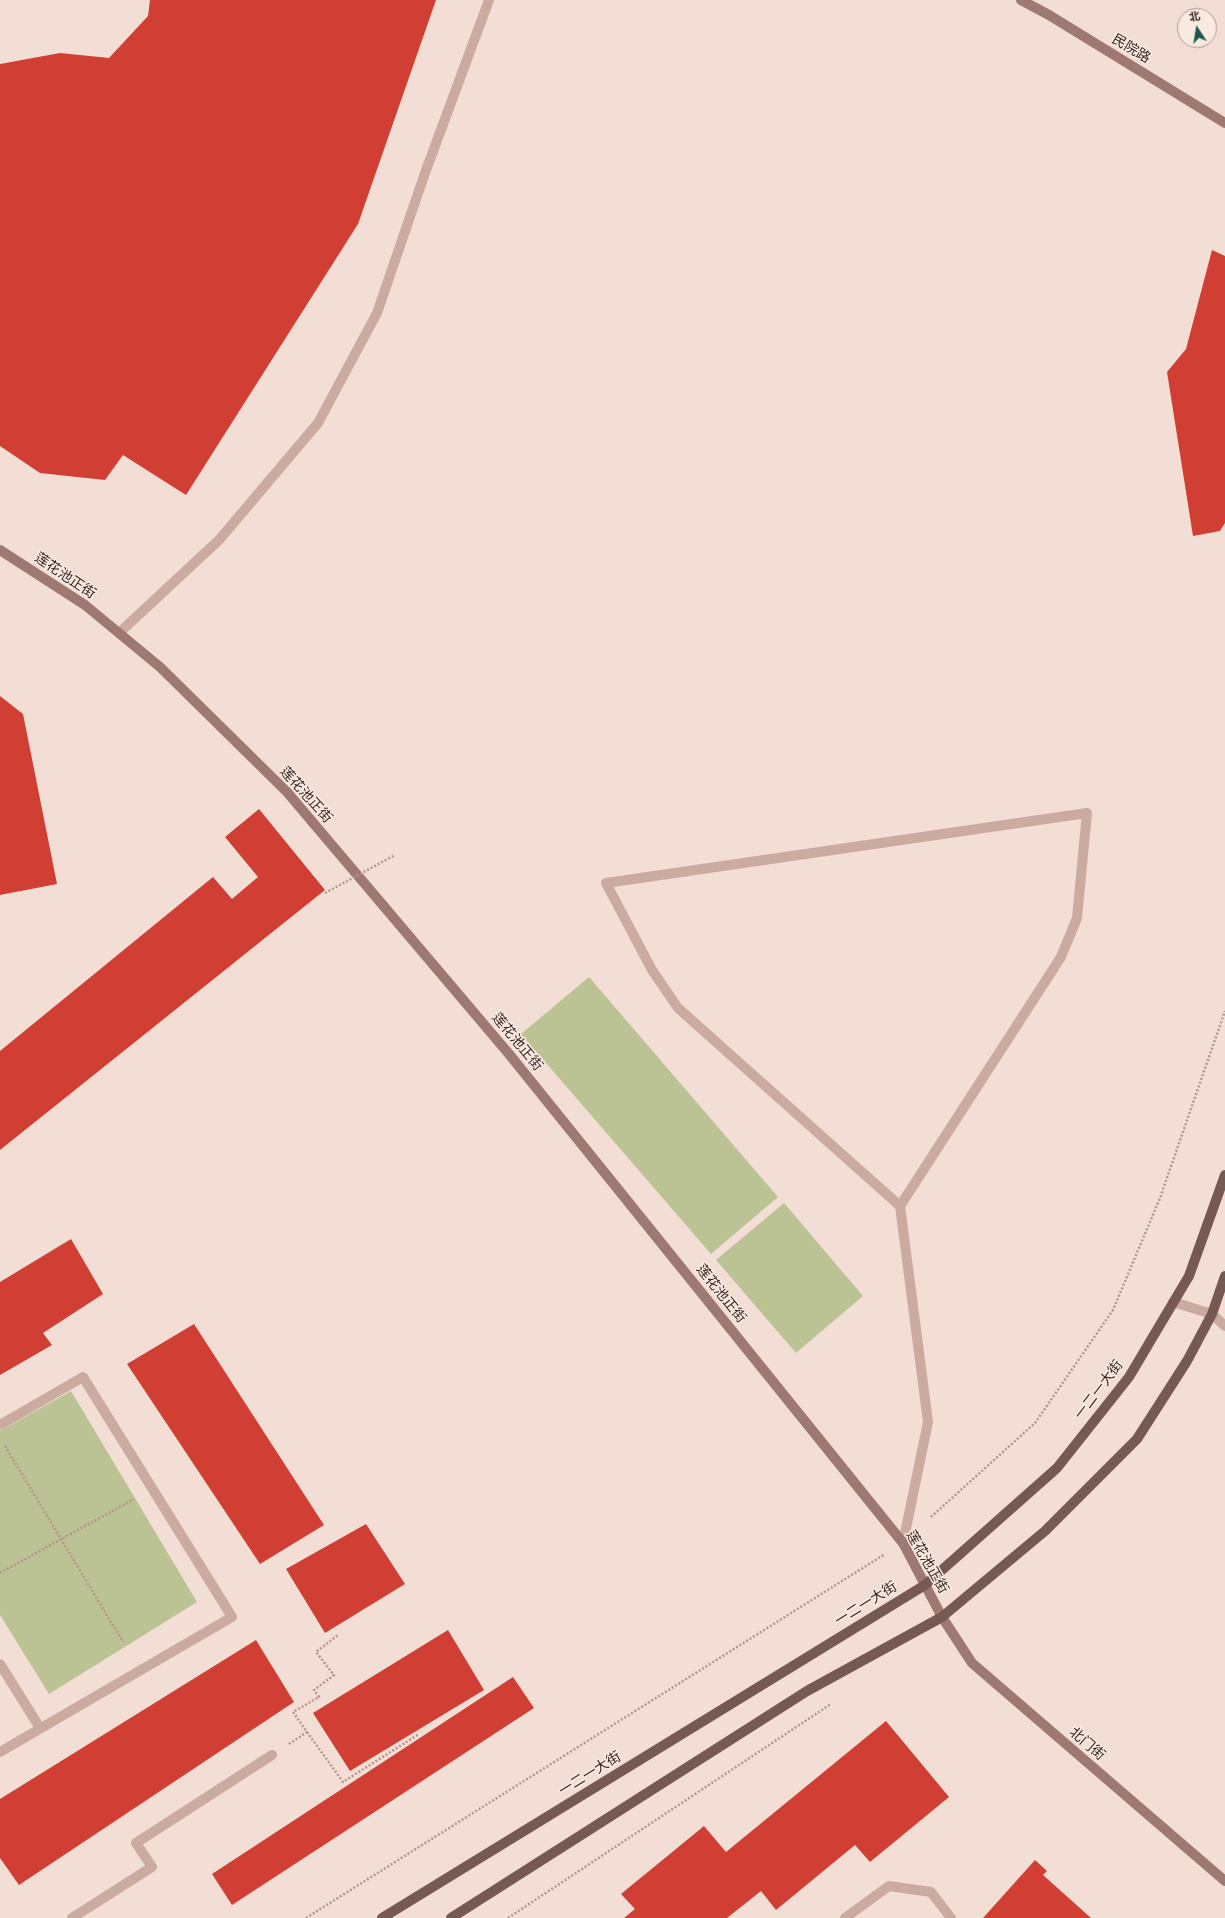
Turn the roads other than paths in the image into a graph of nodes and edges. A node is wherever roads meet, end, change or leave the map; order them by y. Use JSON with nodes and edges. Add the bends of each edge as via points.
{"nodes":[{"id":1,"x":489,"y":0,"type":"edge"},
{"id":2,"x":1021,"y":0,"type":"edge"},
{"id":3,"x":1225,"y":123,"type":"edge"},
{"id":4,"x":0,"y":550,"type":"edge"},
{"id":5,"x":119,"y":633,"type":"junction"},
{"id":6,"x":1225,"y":1175,"type":"edge"},
{"id":7,"x":900,"y":1206,"type":"junction"},
{"id":8,"x":1225,"y":1276,"type":"edge"},
{"id":9,"x":1174,"y":1302,"type":"junction"},
{"id":10,"x":1212,"y":1314,"type":"junction"},
{"id":11,"x":1225,"y":1326,"type":"edge"},
{"id":12,"x":0,"y":1425,"type":"edge"},
{"id":13,"x":903,"y":1543,"type":"junction"},
{"id":14,"x":925,"y":1585,"type":"junction"},
{"id":15,"x":942,"y":1617,"type":"junction"},
{"id":16,"x":0,"y":1664,"type":"edge"},
{"id":17,"x":40,"y":1728,"type":"junction"},
{"id":18,"x":0,"y":1752,"type":"edge"},
{"id":19,"x":272,"y":1755,"type":"road end"},
{"id":20,"x":1225,"y":1881,"type":"edge"},
{"id":21,"x":72,"y":1918,"type":"edge"},
{"id":22,"x":382,"y":1918,"type":"edge"},
{"id":23,"x":451,"y":1918,"type":"edge"},
{"id":24,"x":844,"y":1918,"type":"edge"},
{"id":25,"x":950,"y":1918,"type":"edge"}],
"edges":[{"from":1,"to":5,"type":"lane","via":[[377,313],[318,424],[219,540]]},
{"from":2,"to":3,"type":"main road","name":"民院路"},
{"from":4,"to":5,"type":"main road","name":"莲花池正街","via":[[85,605]]},
{"from":5,"to":13,"type":"main road","name":"莲花池正街","via":[[160,667],[286,792],[509,1054]]},
{"from":6,"to":9,"type":"main road","name":"一二一大街","via":[[1189,1276]]},
{"from":7,"to":7,"type":"lane","via":[[678,1008],[652,970],[606,884],[1087,813],[1076,918],[1061,957]]},
{"from":7,"to":13,"type":"lane","via":[[928,1422]]},
{"from":8,"to":10,"type":"main road"},
{"from":9,"to":10,"type":"lane"},
{"from":9,"to":14,"type":"main road","name":"一二一大街","via":[[1129,1377],[1057,1468]]},
{"from":10,"to":11,"type":"lane"},
{"from":10,"to":15,"type":"main road","via":[[1186,1361],[1136,1439],[1045,1531]]},
{"from":12,"to":17,"type":"lane","via":[[83,1377],[232,1617]]},
{"from":13,"to":14,"type":"main road","name":"莲花池正街"},
{"from":14,"to":15,"type":"main road","name":"莲花池正街"},
{"from":14,"to":22,"type":"main road","name":"一二一大街"},
{"from":15,"to":20,"type":"main road","name":"北门街","via":[[972,1663]]},
{"from":15,"to":23,"type":"main road","via":[[807,1691]]},
{"from":16,"to":17,"type":"lane"},
{"from":17,"to":18,"type":"lane"},
{"from":19,"to":21,"type":"lane","via":[[136,1843],[152,1867]]},
{"from":24,"to":25,"type":"lane","via":[[888,1886],[931,1892]]}]}
